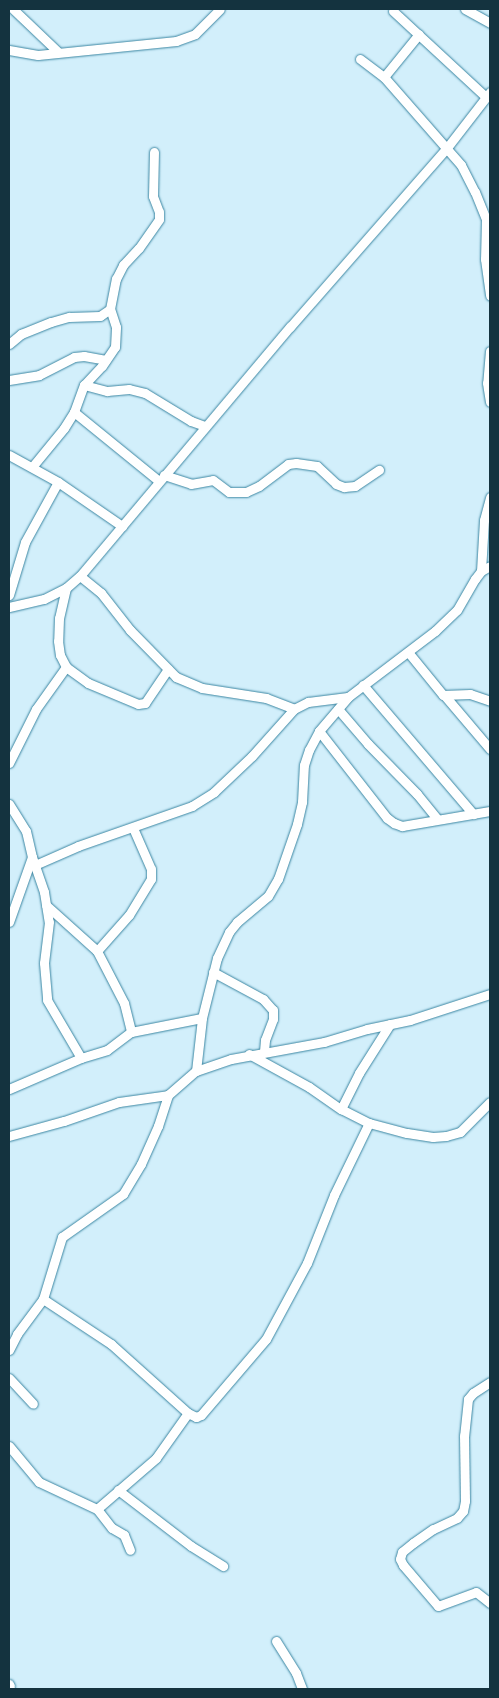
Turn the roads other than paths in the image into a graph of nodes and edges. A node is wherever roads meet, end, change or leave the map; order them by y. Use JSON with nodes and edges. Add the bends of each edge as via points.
{"nodes":[{"id":1,"x":13,"y":9,"type":"edge"},
{"id":2,"x":220,"y":9,"type":"edge"},
{"id":3,"x":465,"y":9,"type":"edge"},
{"id":4,"x":393,"y":11,"type":"dead end"},
{"id":5,"x":490,"y":24,"type":"edge"},
{"id":6,"x":419,"y":34,"type":"junction"},
{"id":7,"x":9,"y":50,"type":"edge"},
{"id":8,"x":58,"y":52,"type":"junction"},
{"id":9,"x":360,"y":59,"type":"dead end"},
{"id":10,"x":384,"y":77,"type":"junction"},
{"id":11,"x":488,"y":94,"type":"edge"},
{"id":12,"x":446,"y":149,"type":"junction"},
{"id":13,"x":154,"y":152,"type":"dead end"},
{"id":14,"x":488,"y":218,"type":"edge"},
{"id":15,"x":490,"y":296,"type":"edge"},
{"id":16,"x":110,"y":309,"type":"junction"},
{"id":17,"x":9,"y":344,"type":"edge"},
{"id":18,"x":490,"y":351,"type":"edge"},
{"id":19,"x":106,"y":360,"type":"junction"},
{"id":20,"x":9,"y":380,"type":"edge"},
{"id":21,"x":84,"y":385,"type":"junction"},
{"id":22,"x":490,"y":402,"type":"edge"},
{"id":23,"x":74,"y":412,"type":"junction"},
{"id":24,"x":205,"y":426,"type":"junction"},
{"id":25,"x":9,"y":454,"type":"edge"},
{"id":26,"x":32,"y":467,"type":"junction"},
{"id":27,"x":379,"y":470,"type":"dead end"},
{"id":28,"x":162,"y":478,"type":"junction"},
{"id":29,"x":58,"y":482,"type":"junction"},
{"id":30,"x":490,"y":497,"type":"edge"},
{"id":31,"x":122,"y":526,"type":"junction"},
{"id":32,"x":490,"y":566,"type":"edge"},
{"id":33,"x":481,"y":571,"type":"junction"},
{"id":34,"x":80,"y":576,"type":"junction"},
{"id":35,"x":66,"y":588,"type":"junction"},
{"id":36,"x":9,"y":595,"type":"edge"},
{"id":37,"x":9,"y":607,"type":"edge"},
{"id":38,"x":408,"y":652,"type":"junction"},
{"id":39,"x":66,"y":666,"type":"junction"},
{"id":40,"x":168,"y":669,"type":"junction"},
{"id":41,"x":363,"y":686,"type":"junction"},
{"id":42,"x":445,"y":696,"type":"junction"},
{"id":43,"x":348,"y":697,"type":"junction"},
{"id":44,"x":490,"y":701,"type":"edge"},
{"id":45,"x":294,"y":709,"type":"junction"},
{"id":46,"x":338,"y":709,"type":"junction"},
{"id":47,"x":319,"y":731,"type":"junction"},
{"id":48,"x":490,"y":749,"type":"edge"},
{"id":49,"x":9,"y":763,"type":"edge"},
{"id":50,"x":9,"y":804,"type":"edge"},
{"id":51,"x":490,"y":811,"type":"edge"},
{"id":52,"x":473,"y":814,"type":"junction"},
{"id":53,"x":437,"y":820,"type":"junction"},
{"id":54,"x":133,"y":828,"type":"junction"},
{"id":55,"x":33,"y":861,"type":"junction"},
{"id":56,"x":46,"y":905,"type":"junction"},
{"id":57,"x":9,"y":922,"type":"edge"},
{"id":58,"x":97,"y":951,"type":"junction"},
{"id":59,"x":213,"y":972,"type":"junction"},
{"id":60,"x":490,"y":994,"type":"edge"},
{"id":61,"x":202,"y":1018,"type":"junction"},
{"id":62,"x":390,"y":1024,"type":"junction"},
{"id":63,"x":131,"y":1032,"type":"junction"},
{"id":64,"x":264,"y":1051,"type":"junction"},
{"id":65,"x":249,"y":1054,"type":"junction"},
{"id":66,"x":81,"y":1058,"type":"junction"},
{"id":67,"x":196,"y":1071,"type":"junction"},
{"id":68,"x":9,"y":1089,"type":"edge"},
{"id":69,"x":168,"y":1095,"type":"junction"},
{"id":70,"x":490,"y":1102,"type":"edge"},
{"id":71,"x":341,"y":1109,"type":"junction"},
{"id":72,"x":369,"y":1123,"type":"junction"},
{"id":73,"x":9,"y":1136,"type":"edge"},
{"id":74,"x":43,"y":1299,"type":"junction"},
{"id":75,"x":13,"y":1332,"type":"edge"},
{"id":76,"x":9,"y":1350,"type":"edge"},
{"id":77,"x":9,"y":1378,"type":"edge"},
{"id":78,"x":490,"y":1382,"type":"edge"},
{"id":79,"x":33,"y":1404,"type":"dead end"},
{"id":80,"x":188,"y":1413,"type":"junction"},
{"id":81,"x":9,"y":1446,"type":"edge"},
{"id":82,"x":118,"y":1490,"type":"junction"},
{"id":83,"x":97,"y":1508,"type":"junction"},
{"id":84,"x":130,"y":1550,"type":"dead end"},
{"id":85,"x":223,"y":1566,"type":"dead end"},
{"id":86,"x":490,"y":1603,"type":"edge"},
{"id":87,"x":276,"y":1641,"type":"dead end"},
{"id":88,"x":302,"y":1689,"type":"edge"}],
"edges":[{"from":1,"to":8,"type":"street"},
{"from":2,"to":8,"type":"street","via":[[194,34],[176,41]]},
{"from":3,"to":5,"type":"street"},
{"from":4,"to":6,"type":"street"},
{"from":6,"to":10,"type":"street"},
{"from":6,"to":11,"type":"street","via":[[441,57]]},
{"from":7,"to":8,"type":"street","via":[[38,56]]},
{"from":9,"to":10,"type":"street"},
{"from":10,"to":12,"type":"street"},
{"from":11,"to":12,"type":"street"},
{"from":12,"to":14,"type":"street","via":[[460,165]]},
{"from":12,"to":24,"type":"street"},
{"from":13,"to":16,"type":"street","via":[[153,196],[159,219],[123,264]]},
{"from":14,"to":15,"type":"street","via":[[485,259]]},
{"from":16,"to":17,"type":"street","via":[[100,316],[69,317],[52,322],[21,334]]},
{"from":16,"to":19,"type":"street","via":[[116,340]]},
{"from":18,"to":22,"type":"street"},
{"from":19,"to":20,"type":"street","via":[[74,357],[39,375]]},
{"from":19,"to":21,"type":"street"},
{"from":21,"to":23,"type":"street"},
{"from":21,"to":24,"type":"street","via":[[108,391],[140,391]]},
{"from":23,"to":26,"type":"street"},
{"from":23,"to":28,"type":"street"},
{"from":24,"to":28,"type":"street"},
{"from":25,"to":26,"type":"street"},
{"from":26,"to":29,"type":"street"},
{"from":27,"to":28,"type":"street","via":[[355,486],[344,487],[336,484],[317,466],[288,464],[246,492],[229,492],[213,480],[191,484]]},
{"from":28,"to":31,"type":"street"},
{"from":29,"to":31,"type":"street"},
{"from":29,"to":36,"type":"street","via":[[25,542]]},
{"from":30,"to":33,"type":"street","via":[[484,520]]},
{"from":31,"to":34,"type":"street"},
{"from":32,"to":33,"type":"street"},
{"from":33,"to":38,"type":"street","via":[[457,610]]},
{"from":34,"to":35,"type":"street"},
{"from":34,"to":40,"type":"street","via":[[101,593],[130,630]]},
{"from":35,"to":37,"type":"street","via":[[44,599]]},
{"from":35,"to":39,"type":"street","via":[[58,641]]},
{"from":38,"to":41,"type":"street"},
{"from":38,"to":42,"type":"street"},
{"from":39,"to":40,"type":"street","via":[[88,683],[138,704],[145,702]]},
{"from":39,"to":49,"type":"street","via":[[36,709]]},
{"from":40,"to":45,"type":"street","via":[[176,677],[202,688],[266,698]]},
{"from":41,"to":43,"type":"street"},
{"from":41,"to":52,"type":"street"},
{"from":42,"to":44,"type":"street","via":[[470,694]]},
{"from":42,"to":48,"type":"street"},
{"from":43,"to":45,"type":"street","via":[[308,702]]},
{"from":43,"to":46,"type":"street"},
{"from":45,"to":54,"type":"street","via":[[214,792],[192,806]]},
{"from":46,"to":47,"type":"street"},
{"from":46,"to":53,"type":"street"},
{"from":47,"to":53,"type":"street","via":[[387,818],[402,826]]},
{"from":47,"to":59,"type":"street","via":[[304,765],[297,824],[278,879],[268,896],[228,932]]},
{"from":50,"to":55,"type":"street","via":[[26,831]]},
{"from":51,"to":52,"type":"street"},
{"from":52,"to":53,"type":"street"},
{"from":54,"to":55,"type":"street"},
{"from":54,"to":58,"type":"street","via":[[151,869],[151,879],[129,915]]},
{"from":55,"to":56,"type":"street"},
{"from":55,"to":57,"type":"street"},
{"from":56,"to":58,"type":"street"},
{"from":56,"to":66,"type":"street","via":[[49,922],[44,963],[47,1000]]},
{"from":58,"to":63,"type":"street","via":[[124,1003]]},
{"from":59,"to":61,"type":"street"},
{"from":59,"to":64,"type":"street","via":[[263,999],[273,1010]]},
{"from":60,"to":62,"type":"street"},
{"from":61,"to":63,"type":"street"},
{"from":61,"to":67,"type":"street"},
{"from":62,"to":64,"type":"street","via":[[324,1042]]},
{"from":62,"to":71,"type":"street","via":[[358,1073]]},
{"from":63,"to":66,"type":"street","via":[[106,1050]]},
{"from":64,"to":65,"type":"street"},
{"from":65,"to":67,"type":"street"},
{"from":65,"to":71,"type":"street"},
{"from":66,"to":68,"type":"street"},
{"from":67,"to":69,"type":"street"},
{"from":69,"to":73,"type":"street","via":[[119,1102]]},
{"from":69,"to":74,"type":"street","via":[[151,1141],[123,1194],[61,1239]]},
{"from":70,"to":72,"type":"street","via":[[460,1132],[446,1136],[407,1133]]},
{"from":71,"to":72,"type":"street"},
{"from":72,"to":80,"type":"street","via":[[334,1195],[307,1264],[266,1339],[206,1411],[196,1417]]},
{"from":74,"to":75,"type":"street"},
{"from":74,"to":80,"type":"street","via":[[111,1344]]},
{"from":75,"to":76,"type":"street"},
{"from":77,"to":79,"type":"street"},
{"from":78,"to":86,"type":"street","via":[[472,1392],[468,1399],[463,1511],[457,1518],[432,1529],[412,1543],[402,1552],[400,1559],[438,1606],[476,1592]]},
{"from":80,"to":82,"type":"street","via":[[165,1448]]},
{"from":81,"to":83,"type":"street","via":[[39,1482]]},
{"from":82,"to":83,"type":"street"},
{"from":82,"to":85,"type":"street","via":[[191,1546]]},
{"from":83,"to":84,"type":"street","via":[[112,1528],[124,1535]]},
{"from":87,"to":88,"type":"street"}]}
